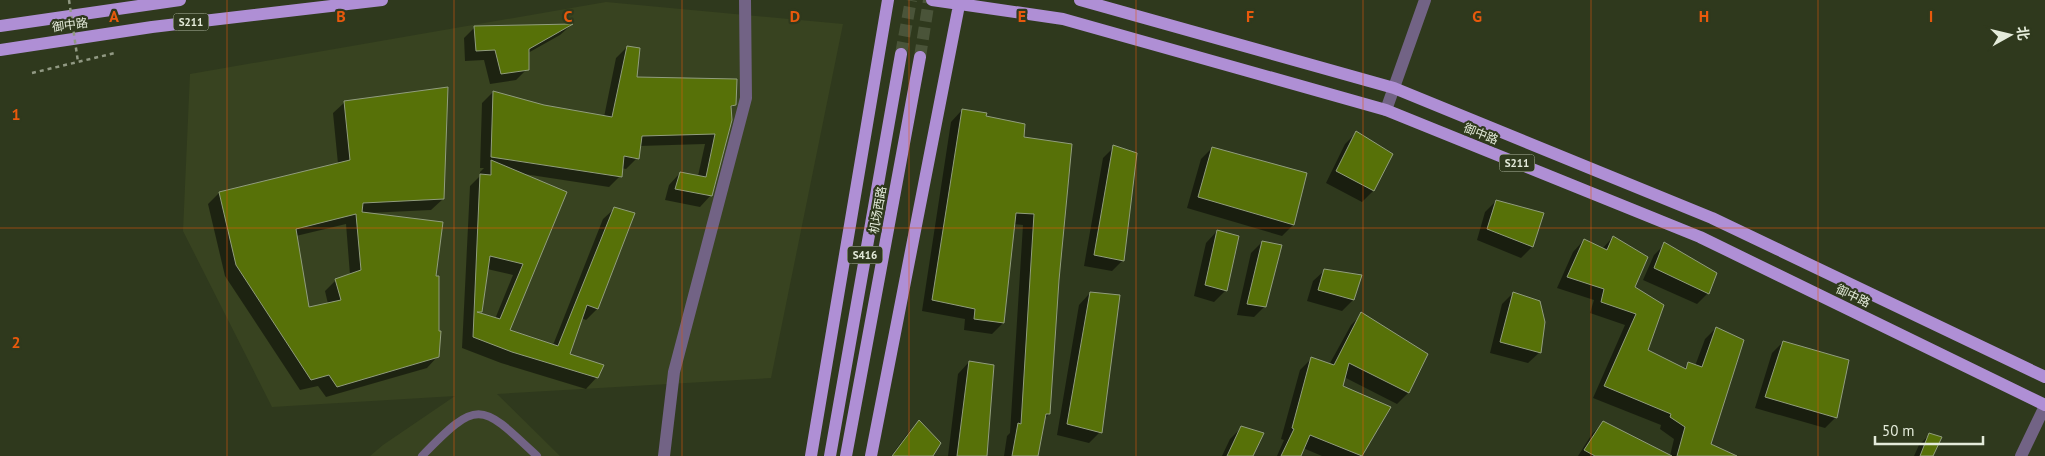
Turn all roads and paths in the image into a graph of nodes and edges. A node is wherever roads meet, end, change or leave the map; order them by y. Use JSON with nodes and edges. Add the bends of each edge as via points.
{"nodes":[{"id":1,"x":69,"y":0,"type":"edge"},
{"id":2,"x":180,"y":0,"type":"edge"},
{"id":3,"x":382,"y":0,"type":"edge"},
{"id":4,"x":745,"y":0,"type":"edge"},
{"id":5,"x":888,"y":0,"type":"edge"},
{"id":6,"x":932,"y":0,"type":"edge"},
{"id":7,"x":1080,"y":0,"type":"edge"},
{"id":8,"x":1425,"y":0,"type":"edge"},
{"id":9,"x":149,"y":2,"type":"edge"},
{"id":10,"x":960,"y":2,"type":"edge"},
{"id":11,"x":0,"y":26,"type":"edge"},
{"id":12,"x":0,"y":50,"type":"edge"},
{"id":13,"x":115,"y":53,"type":"dead end"},
{"id":14,"x":901,"y":54,"type":"tunnel mouth"},
{"id":15,"x":920,"y":57,"type":"tunnel mouth"},
{"id":16,"x":78,"y":62,"type":"junction"},
{"id":17,"x":32,"y":73,"type":"dead end"},
{"id":18,"x":1394,"y":88,"type":"junction"},
{"id":19,"x":1386,"y":110,"type":"junction"},
{"id":20,"x":2045,"y":377,"type":"edge"},
{"id":21,"x":2045,"y":405,"type":"edge"},
{"id":22,"x":422,"y":456,"type":"edge"},
{"id":23,"x":537,"y":456,"type":"edge"},
{"id":24,"x":664,"y":456,"type":"edge"},
{"id":25,"x":811,"y":456,"type":"edge"},
{"id":26,"x":830,"y":456,"type":"edge"},
{"id":27,"x":846,"y":456,"type":"edge"},
{"id":28,"x":872,"y":456,"type":"edge"},
{"id":29,"x":2021,"y":456,"type":"edge"}],
"edges":[{"from":1,"to":16,"type":"path","bridge":true},
{"from":2,"to":9,"type":"main road","name":"御中路","number":"S211"},
{"from":3,"to":12,"type":"main road","name":"御中路","number":"S211","via":[[152,27]]},
{"from":4,"to":24,"type":"street","via":[[746,98],[674,372]]},
{"from":5,"to":25,"type":"main road"},
{"from":6,"to":10,"type":"main road","name":"御中路","number":"S211"},
{"from":7,"to":18,"type":"main road","name":"御中路","number":"S211"},
{"from":8,"to":18,"type":"street"},
{"from":9,"to":11,"type":"main road","name":"御中路","number":"S211"},
{"from":10,"to":19,"type":"main road","name":"御中路","number":"S211","via":[[1063,19]]},
{"from":10,"to":28,"type":"main road"},
{"from":13,"to":16,"type":"path"},
{"from":14,"to":26,"type":"main road","number":"S416"},
{"from":15,"to":27,"type":"main road","name":"机场西路","number":"S416"},
{"from":16,"to":17,"type":"path"},
{"from":18,"to":19,"type":"street"},
{"from":18,"to":20,"type":"main road","name":"御中路","number":"S211","via":[[1712,218]]},
{"from":19,"to":21,"type":"main road","name":"御中路","number":"S211","via":[[1700,237]]},
{"from":21,"to":29,"type":"street"},
{"from":22,"to":23,"type":"lane","via":[[450,427],[464,417],[477,414],[490,416],[502,423]]}]}
